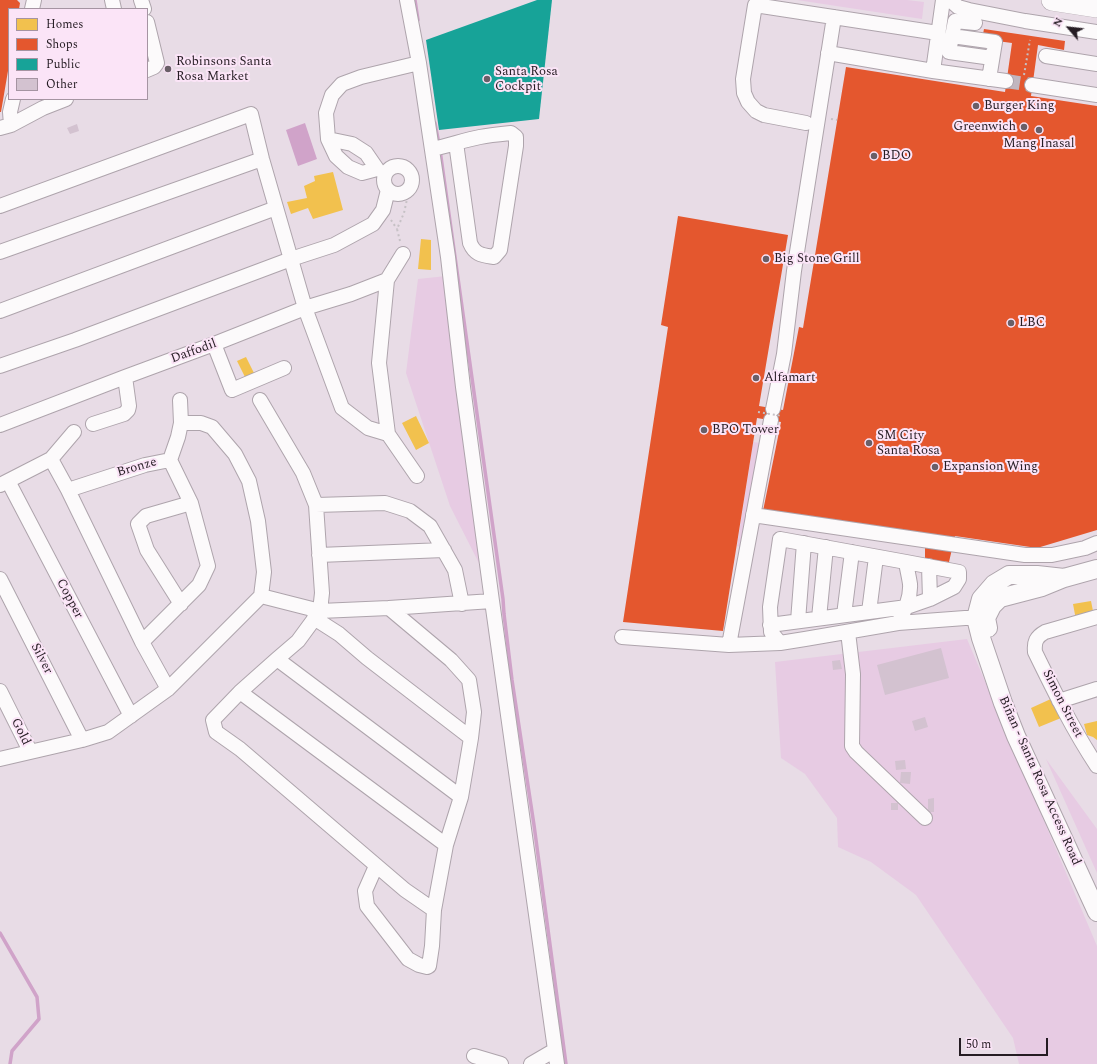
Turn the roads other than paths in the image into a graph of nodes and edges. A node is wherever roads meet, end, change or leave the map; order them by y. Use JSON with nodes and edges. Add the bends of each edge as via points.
{"nodes":[{"id":1,"x":407,"y":0,"type":"edge"},
{"id":2,"x":938,"y":0,"type":"edge"},
{"id":3,"x":943,"y":0,"type":"edge"},
{"id":4,"x":950,"y":0,"type":"edge"},
{"id":5,"x":1052,"y":0,"type":"edge"},
{"id":6,"x":1097,"y":7,"type":"edge"},
{"id":7,"x":834,"y":17,"type":"junction"},
{"id":8,"x":975,"y":23,"type":"dead end"},
{"id":9,"x":148,"y":26,"type":"edge"},
{"id":10,"x":1097,"y":32,"type":"edge"},
{"id":11,"x":941,"y":34,"type":"junction"},
{"id":12,"x":828,"y":53,"type":"junction"},
{"id":13,"x":1046,"y":56,"type":"dead end"},
{"id":14,"x":419,"y":63,"type":"junction"},
{"id":15,"x":1097,"y":64,"type":"edge"},
{"id":16,"x":148,"y":70,"type":"edge"},
{"id":17,"x":930,"y":70,"type":"junction"},
{"id":18,"x":989,"y":79,"type":"junction"},
{"id":19,"x":1006,"y":81,"type":"tunnel mouth"},
{"id":20,"x":1028,"y":81,"type":"tunnel mouth"},
{"id":21,"x":1097,"y":95,"type":"edge"},
{"id":22,"x":12,"y":100,"type":"edge"},
{"id":23,"x":62,"y":100,"type":"edge"},
{"id":24,"x":44,"y":104,"type":"edge"},
{"id":25,"x":806,"y":123,"type":"dead end"},
{"id":26,"x":6,"y":127,"type":"edge"},
{"id":27,"x":328,"y":139,"type":"junction"},
{"id":28,"x":442,"y":147,"type":"junction"},
{"id":29,"x":262,"y":159,"type":"junction"},
{"id":30,"x":382,"y":171,"type":"junction"},
{"id":31,"x":388,"y":190,"type":"junction"},
{"id":32,"x":0,"y":206,"type":"edge"},
{"id":33,"x":276,"y":208,"type":"junction"},
{"id":34,"x":0,"y":252,"type":"edge"},
{"id":35,"x":403,"y":254,"type":"road end"},
{"id":36,"x":291,"y":259,"type":"junction"},
{"id":37,"x":387,"y":280,"type":"junction"},
{"id":38,"x":305,"y":308,"type":"junction"},
{"id":39,"x":0,"y":311,"type":"edge"},
{"id":40,"x":214,"y":344,"type":"junction"},
{"id":41,"x":0,"y":366,"type":"edge"},
{"id":42,"x":284,"y":368,"type":"dead end"},
{"id":43,"x":125,"y":377,"type":"junction"},
{"id":44,"x":180,"y":400,"type":"dead end"},
{"id":45,"x":260,"y":400,"type":"dead end"},
{"id":46,"x":181,"y":423,"type":"junction"},
{"id":47,"x":93,"y":424,"type":"dead end"},
{"id":48,"x":0,"y":425,"type":"edge"},
{"id":49,"x":74,"y":432,"type":"dead end"},
{"id":50,"x":388,"y":434,"type":"junction"},
{"id":51,"x":51,"y":459,"type":"junction"},
{"id":52,"x":170,"y":460,"type":"junction"},
{"id":53,"x":417,"y":476,"type":"dead end"},
{"id":54,"x":4,"y":483,"type":"edge"},
{"id":55,"x":68,"y":490,"type":"junction"},
{"id":56,"x":192,"y":503,"type":"junction"},
{"id":57,"x":316,"y":505,"type":"junction"},
{"id":58,"x":753,"y":515,"type":"junction"},
{"id":59,"x":804,"y":543,"type":"junction"},
{"id":60,"x":1097,"y":543,"type":"edge"},
{"id":61,"x":826,"y":547,"type":"junction"},
{"id":62,"x":444,"y":550,"type":"junction"},
{"id":63,"x":852,"y":552,"type":"junction"},
{"id":64,"x":319,"y":554,"type":"junction"},
{"id":65,"x":876,"y":557,"type":"junction"},
{"id":66,"x":906,"y":562,"type":"junction"},
{"id":67,"x":929,"y":566,"type":"junction"},
{"id":68,"x":1097,"y":569,"type":"edge"},
{"id":69,"x":0,"y":579,"type":"edge"},
{"id":70,"x":262,"y":596,"type":"junction"},
{"id":71,"x":930,"y":599,"type":"junction"},
{"id":72,"x":492,"y":601,"type":"junction"},
{"id":73,"x":181,"y":604,"type":"junction"},
{"id":74,"x":462,"y":604,"type":"junction"},
{"id":75,"x":907,"y":607,"type":"junction"},
{"id":76,"x":389,"y":608,"type":"junction"},
{"id":77,"x":869,"y":612,"type":"junction"},
{"id":78,"x":317,"y":614,"type":"junction"},
{"id":79,"x":844,"y":615,"type":"junction"},
{"id":80,"x":1097,"y":617,"type":"edge"},
{"id":81,"x":819,"y":618,"type":"junction"},
{"id":82,"x":981,"y":618,"type":"junction"},
{"id":83,"x":798,"y":621,"type":"junction"},
{"id":84,"x":898,"y":623,"type":"junction"},
{"id":85,"x":770,"y":625,"type":"junction"},
{"id":86,"x":848,"y":632,"type":"junction"},
{"id":87,"x":622,"y":637,"type":"dead end"},
{"id":88,"x":142,"y":642,"type":"junction"},
{"id":89,"x":780,"y":643,"type":"junction"},
{"id":90,"x":729,"y":646,"type":"junction"},
{"id":91,"x":277,"y":659,"type":"junction"},
{"id":92,"x":168,"y":689,"type":"junction"},
{"id":93,"x":1097,"y":689,"type":"edge"},
{"id":94,"x":0,"y":691,"type":"edge"},
{"id":95,"x":240,"y":692,"type":"junction"},
{"id":96,"x":1059,"y":701,"type":"junction"},
{"id":97,"x":131,"y":716,"type":"junction"},
{"id":98,"x":471,"y":738,"type":"junction"},
{"id":99,"x":82,"y":740,"type":"junction"},
{"id":100,"x":1092,"y":749,"type":"edge"},
{"id":101,"x":30,"y":751,"type":"junction"},
{"id":102,"x":0,"y":759,"type":"edge"},
{"id":103,"x":1097,"y":766,"type":"edge"},
{"id":104,"x":461,"y":797,"type":"junction"},
{"id":105,"x":925,"y":818,"type":"dead end"},
{"id":106,"x":1065,"y":832,"type":"junction"},
{"id":107,"x":446,"y":845,"type":"junction"},
{"id":108,"x":376,"y":866,"type":"junction"},
{"id":109,"x":1097,"y":893,"type":"edge"},
{"id":110,"x":434,"y":910,"type":"junction"},
{"id":111,"x":1097,"y":912,"type":"edge"},
{"id":112,"x":474,"y":1056,"type":"dead end"},
{"id":113,"x":556,"y":1057,"type":"edge"},
{"id":114,"x":501,"y":1064,"type":"edge"},
{"id":115,"x":531,"y":1064,"type":"edge"}],
"edges":[{"from":1,"to":14,"type":"street"},
{"from":2,"to":11,"type":"street"},
{"from":3,"to":11,"type":"street"},
{"from":4,"to":10,"type":"street","via":[[958,7],[969,10]]},
{"from":5,"to":6,"type":"highway"},
{"from":7,"to":11,"type":"street"},
{"from":7,"to":12,"type":"street"},
{"from":7,"to":25,"type":"street","via":[[755,5],[743,79],[744,93],[756,111],[764,115]]},
{"from":8,"to":11,"type":"street","via":[[955,21]]},
{"from":9,"to":16,"type":"street","via":[[157,63]]},
{"from":11,"to":17,"type":"street"},
{"from":11,"to":18,"type":"street","via":[[995,42]]},
{"from":12,"to":17,"type":"street"},
{"from":12,"to":58,"type":"street","via":[[794,271],[775,415]]},
{"from":13,"to":15,"type":"street"},
{"from":14,"to":27,"type":"street","via":[[342,84],[332,95],[326,113]]},
{"from":14,"to":28,"type":"street"},
{"from":17,"to":18,"type":"street"},
{"from":18,"to":19,"type":"street"},
{"from":20,"to":21,"type":"street"},
{"from":22,"to":26,"type":"street"},
{"from":23,"to":24,"type":"street"},
{"from":24,"to":26,"type":"street"},
{"from":27,"to":30,"type":"street","via":[[352,144],[366,153]]},
{"from":27,"to":30,"type":"street","via":[[336,156],[348,167],[362,173]]},
{"from":28,"to":28,"type":"street","via":[[473,250],[494,257],[500,250],[516,137],[511,133],[481,136]]},
{"from":28,"to":72,"type":"street","via":[[448,257]]},
{"from":29,"to":32,"type":"street","via":[[251,114]]},
{"from":29,"to":33,"type":"street"},
{"from":29,"to":34,"type":"street"},
{"from":30,"to":31,"type":"street"},
{"from":30,"to":31,"type":"street","via":[[398,166],[411,172],[413,182],[409,190],[396,194]]},
{"from":31,"to":36,"type":"street","via":[[383,210],[373,224],[334,245]]},
{"from":33,"to":36,"type":"street"},
{"from":33,"to":39,"type":"street"},
{"from":35,"to":37,"type":"street"},
{"from":36,"to":38,"type":"street"},
{"from":36,"to":41,"type":"street"},
{"from":37,"to":38,"type":"street","name":"Daffodil"},
{"from":37,"to":50,"type":"street","via":[[379,363]]},
{"from":38,"to":40,"type":"street","name":"Daffodil"},
{"from":38,"to":50,"type":"street","via":[[342,408],[368,428]]},
{"from":40,"to":42,"type":"street","via":[[232,390]]},
{"from":40,"to":43,"type":"street","name":"Daffodil"},
{"from":43,"to":47,"type":"street","via":[[128,410],[124,414]]},
{"from":43,"to":48,"type":"street","name":"Daffodil"},
{"from":44,"to":46,"type":"street","name":"Bronze"},
{"from":45,"to":57,"type":"street","via":[[303,473]]},
{"from":46,"to":52,"type":"street","name":"Bronze"},
{"from":46,"to":70,"type":"street","via":[[202,423],[212,427],[235,454],[249,481],[258,521],[264,572]]},
{"from":49,"to":51,"type":"street"},
{"from":50,"to":53,"type":"street"},
{"from":51,"to":54,"type":"street"},
{"from":51,"to":55,"type":"street"},
{"from":52,"to":55,"type":"street","name":"Bronze","via":[[144,465]]},
{"from":52,"to":56,"type":"street"},
{"from":54,"to":97,"type":"street","name":"Copper"},
{"from":55,"to":88,"type":"street"},
{"from":56,"to":73,"type":"street","via":[[208,566],[199,585]]},
{"from":56,"to":73,"type":"street","via":[[146,516],[138,524],[147,550]]},
{"from":57,"to":62,"type":"street","via":[[385,503],[410,511],[430,526]]},
{"from":57,"to":64,"type":"street"},
{"from":58,"to":60,"type":"street","via":[[1025,555],[1052,555]]},
{"from":58,"to":90,"type":"street"},
{"from":59,"to":61,"type":"street"},
{"from":59,"to":83,"type":"street"},
{"from":59,"to":85,"type":"street","via":[[780,539],[770,607]]},
{"from":61,"to":63,"type":"street"},
{"from":61,"to":81,"type":"street"},
{"from":62,"to":64,"type":"street"},
{"from":62,"to":74,"type":"street","via":[[455,570]]},
{"from":63,"to":65,"type":"street"},
{"from":63,"to":79,"type":"street"},
{"from":64,"to":78,"type":"street","via":[[322,593]]},
{"from":65,"to":66,"type":"street"},
{"from":65,"to":77,"type":"street"},
{"from":66,"to":67,"type":"street"},
{"from":66,"to":75,"type":"street","via":[[910,584]]},
{"from":67,"to":71,"type":"street"},
{"from":67,"to":71,"type":"street","via":[[959,572],[959,579],[954,587]]},
{"from":68,"to":82,"type":"main road","name":"Biñan - Santa Rosa Access Road","via":[[1064,578],[1009,575],[994,584],[981,599]]},
{"from":69,"to":99,"type":"street","name":"Silver"},
{"from":70,"to":78,"type":"street"},
{"from":70,"to":92,"type":"street"},
{"from":71,"to":75,"type":"street"},
{"from":72,"to":74,"type":"street"},
{"from":72,"to":113,"type":"street"},
{"from":73,"to":88,"type":"street"},
{"from":74,"to":76,"type":"street"},
{"from":75,"to":77,"type":"street"},
{"from":75,"to":84,"type":"street"},
{"from":76,"to":78,"type":"street"},
{"from":76,"to":98,"type":"street","via":[[451,660],[469,680],[474,712]]},
{"from":77,"to":79,"type":"street"},
{"from":78,"to":91,"type":"street","via":[[298,641]]},
{"from":78,"to":98,"type":"street","via":[[366,658]]},
{"from":79,"to":81,"type":"street"},
{"from":80,"to":96,"type":"street","name":"Simon Street","via":[[1045,632],[1036,640],[1036,652]]},
{"from":81,"to":83,"type":"street"},
{"from":82,"to":84,"type":"street"},
{"from":82,"to":106,"type":"main road","name":"Biñan - Santa Rosa Access Road","via":[[981,638],[1003,703],[1016,736]]},
{"from":83,"to":85,"type":"street"},
{"from":84,"to":86,"type":"street"},
{"from":85,"to":89,"type":"street","via":[[771,632]]},
{"from":86,"to":89,"type":"street"},
{"from":86,"to":105,"type":"street","via":[[854,674],[852,746]]},
{"from":87,"to":90,"type":"street"},
{"from":88,"to":92,"type":"street"},
{"from":89,"to":90,"type":"street"},
{"from":91,"to":95,"type":"street"},
{"from":91,"to":104,"type":"street"},
{"from":92,"to":97,"type":"street"},
{"from":93,"to":96,"type":"street"},
{"from":94,"to":101,"type":"street","name":"Gold"},
{"from":95,"to":107,"type":"street"},
{"from":95,"to":108,"type":"street","via":[[213,720],[216,732]]},
{"from":96,"to":100,"type":"street","name":"Simon Street"},
{"from":97,"to":99,"type":"street","via":[[108,732]]},
{"from":98,"to":104,"type":"street"},
{"from":99,"to":101,"type":"street"},
{"from":100,"to":103,"type":"street","name":"Simon Street"},
{"from":101,"to":102,"type":"street"},
{"from":104,"to":107,"type":"street"},
{"from":106,"to":109,"type":"main road","name":"Biñan - Santa Rosa Access Road"},
{"from":106,"to":111,"type":"main road","name":"Biñan - Santa Rosa Access Road"},
{"from":107,"to":110,"type":"street"},
{"from":108,"to":110,"type":"street"},
{"from":108,"to":110,"type":"street","via":[[365,891],[367,906],[408,959],[427,967],[432,946]]},
{"from":112,"to":114,"type":"street"},
{"from":113,"to":115,"type":"street"}]}
